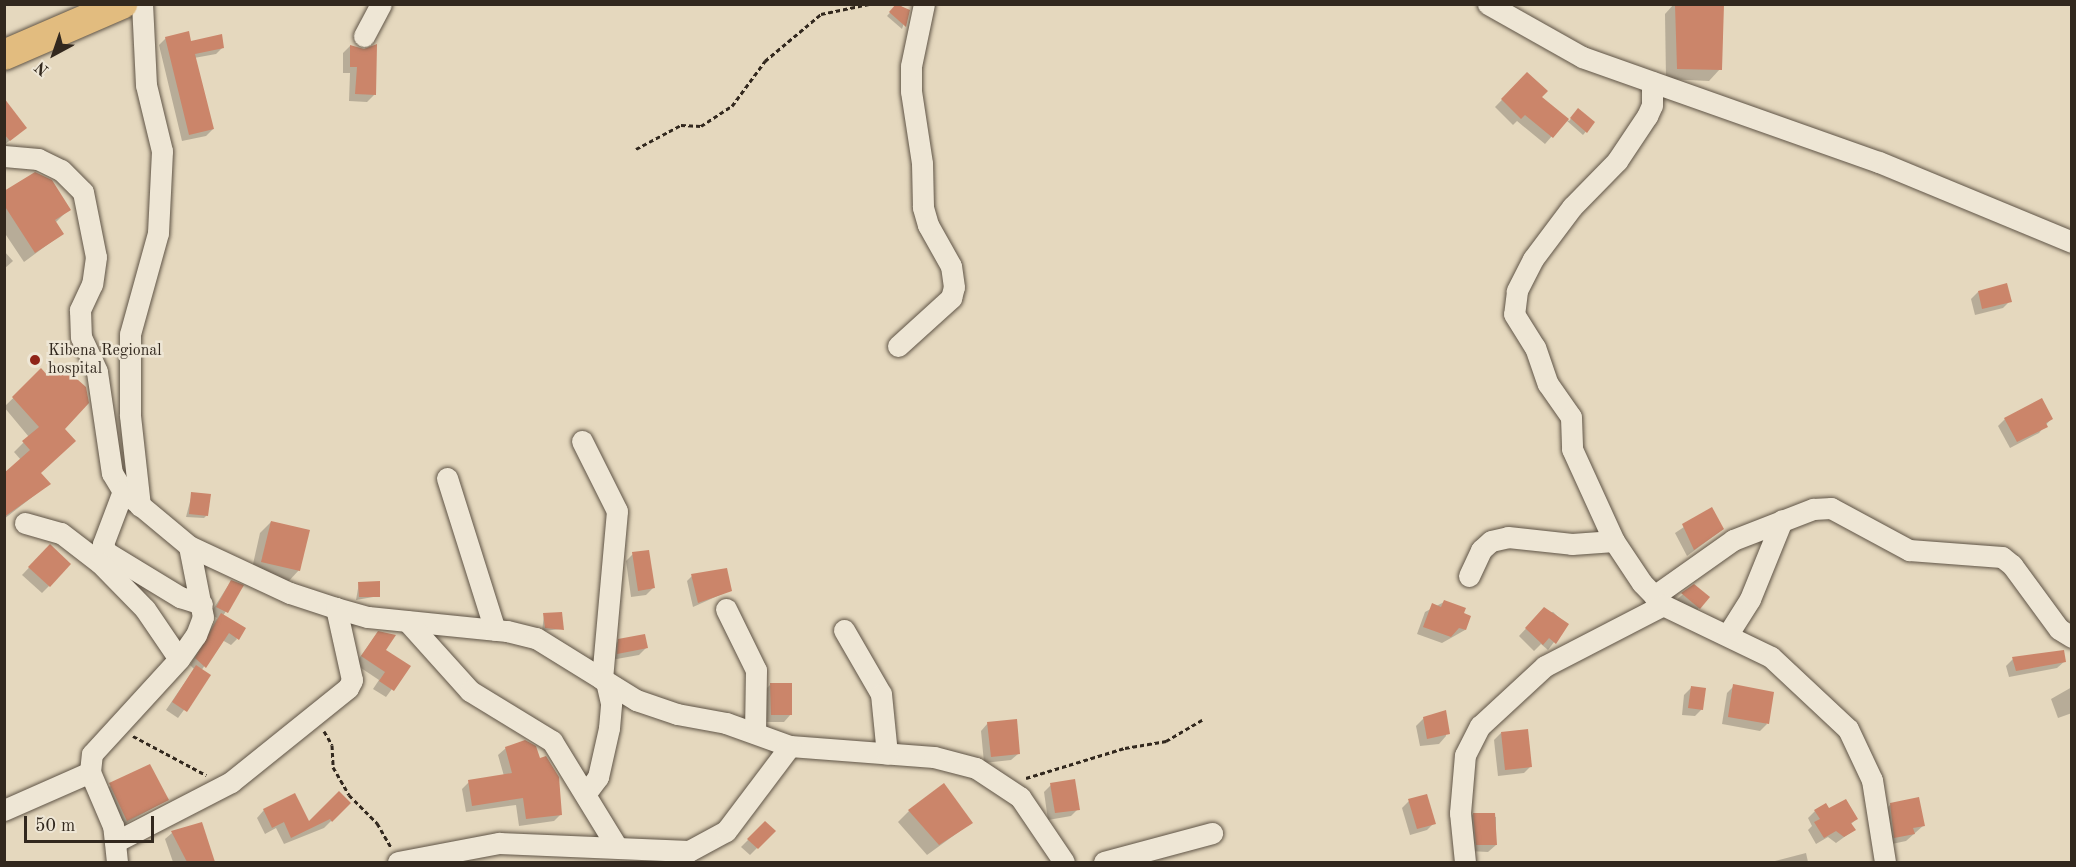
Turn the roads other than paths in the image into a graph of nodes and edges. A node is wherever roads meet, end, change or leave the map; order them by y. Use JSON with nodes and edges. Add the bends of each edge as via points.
{"nodes":[{"id":1,"x":122,"y":4,"type":"edge"},
{"id":2,"x":142,"y":4,"type":"edge"},
{"id":3,"x":381,"y":4,"type":"edge"},
{"id":4,"x":924,"y":4,"type":"edge"},
{"id":5,"x":1488,"y":4,"type":"edge"},
{"id":6,"x":364,"y":36,"type":"dead end"},
{"id":7,"x":4,"y":55,"type":"edge"},
{"id":8,"x":1652,"y":82,"type":"junction"},
{"id":9,"x":4,"y":156,"type":"edge"},
{"id":10,"x":2072,"y":242,"type":"edge"},
{"id":11,"x":898,"y":346,"type":"dead end"},
{"id":12,"x":582,"y":441,"type":"dead end"},
{"id":13,"x":447,"y":478,"type":"dead end"},
{"id":14,"x":123,"y":491,"type":"junction"},
{"id":15,"x":140,"y":507,"type":"junction"},
{"id":16,"x":1782,"y":520,"type":"junction"},
{"id":17,"x":25,"y":524,"type":"dead end"},
{"id":18,"x":1614,"y":541,"type":"junction"},
{"id":19,"x":189,"y":546,"type":"junction"},
{"id":20,"x":1469,"y":576,"type":"dead end"},
{"id":21,"x":1659,"y":600,"type":"junction"},
{"id":22,"x":202,"y":604,"type":"junction"},
{"id":23,"x":336,"y":608,"type":"junction"},
{"id":24,"x":726,"y":609,"type":"dead end"},
{"id":25,"x":407,"y":621,"type":"junction"},
{"id":26,"x":495,"y":630,"type":"junction"},
{"id":27,"x":844,"y":630,"type":"dead end"},
{"id":28,"x":1728,"y":634,"type":"junction"},
{"id":29,"x":2072,"y":638,"type":"edge"},
{"id":30,"x":179,"y":659,"type":"junction"},
{"id":31,"x":604,"y":681,"type":"junction"},
{"id":32,"x":755,"y":733,"type":"junction"},
{"id":33,"x":790,"y":746,"type":"junction"},
{"id":34,"x":887,"y":754,"type":"junction"},
{"id":35,"x":90,"y":772,"type":"junction"},
{"id":36,"x":586,"y":793,"type":"junction"},
{"id":37,"x":4,"y":810,"type":"edge"},
{"id":38,"x":1212,"y":833,"type":"dead end"},
{"id":39,"x":617,"y":847,"type":"junction"},
{"id":40,"x":116,"y":852,"type":"edge"},
{"id":41,"x":396,"y":858,"type":"edge"},
{"id":42,"x":1064,"y":862,"type":"edge"},
{"id":43,"x":1104,"y":862,"type":"edge"},
{"id":44,"x":1465,"y":862,"type":"edge"},
{"id":45,"x":1885,"y":862,"type":"edge"}],
"edges":[{"from":1,"to":7,"type":"highway"},
{"from":2,"to":15,"type":"street","via":[[146,85],[162,151],[158,233],[130,334],[132,450]]},
{"from":3,"to":6,"type":"street"},
{"from":4,"to":11,"type":"street","via":[[911,66],[923,207],[928,225],[951,266],[954,287],[951,298]]},
{"from":5,"to":8,"type":"street","via":[[1582,57]]},
{"from":8,"to":10,"type":"street","via":[[1880,162]]},
{"from":8,"to":18,"type":"street","via":[[1652,105],[1643,123],[1617,162],[1549,236],[1526,272],[1515,305],[1517,322],[1535,347],[1548,384],[1571,417],[1572,449]]},
{"from":9,"to":14,"type":"street","via":[[39,159],[61,170],[83,192],[96,257],[92,284],[80,310],[81,337],[97,372],[112,473]]},
{"from":12,"to":31,"type":"street","via":[[617,511]]},
{"from":13,"to":26,"type":"street"},
{"from":14,"to":15,"type":"street"},
{"from":14,"to":22,"type":"street","via":[[103,544],[106,552],[180,597]]},
{"from":15,"to":19,"type":"street"},
{"from":16,"to":21,"type":"street","via":[[1733,540]]},
{"from":16,"to":28,"type":"street","via":[[1750,599]]},
{"from":16,"to":29,"type":"street","via":[[1813,509],[1831,508],[1909,550],[2002,557],[2012,564],[2059,629]]},
{"from":17,"to":30,"type":"street","via":[[61,533],[100,563],[145,609]]},
{"from":18,"to":20,"type":"street","via":[[1582,544],[1509,537],[1491,541],[1481,550]]},
{"from":18,"to":21,"type":"street"},
{"from":19,"to":22,"type":"street"},
{"from":19,"to":23,"type":"street","via":[[290,593]]},
{"from":21,"to":28,"type":"street"},
{"from":21,"to":44,"type":"street","via":[[1545,666],[1480,726],[1465,755],[1460,813]]},
{"from":22,"to":30,"type":"street","via":[[200,626]]},
{"from":23,"to":25,"type":"street"},
{"from":23,"to":40,"type":"street","via":[[352,680],[340,695],[220,788]]},
{"from":24,"to":32,"type":"street","via":[[756,670]]},
{"from":25,"to":26,"type":"street"},
{"from":25,"to":36,"type":"street","via":[[470,691],[552,741]]},
{"from":26,"to":31,"type":"street","via":[[536,638]]},
{"from":27,"to":34,"type":"street","via":[[881,694]]},
{"from":28,"to":45,"type":"street","via":[[1757,648],[1784,668],[1835,714],[1858,744],[1872,780]]},
{"from":30,"to":35,"type":"street","via":[[92,754]]},
{"from":31,"to":32,"type":"street","via":[[646,704]]},
{"from":31,"to":36,"type":"street","via":[[611,703],[609,728],[598,777]]},
{"from":32,"to":33,"type":"street"},
{"from":33,"to":34,"type":"street"},
{"from":33,"to":39,"type":"street","via":[[726,831],[689,851]]},
{"from":34,"to":42,"type":"street","via":[[953,761],[1001,782],[1020,797]]},
{"from":35,"to":37,"type":"street"},
{"from":35,"to":40,"type":"street","via":[[113,826]]},
{"from":36,"to":39,"type":"street"},
{"from":38,"to":43,"type":"street"},
{"from":39,"to":41,"type":"street","via":[[499,843]]}]}
